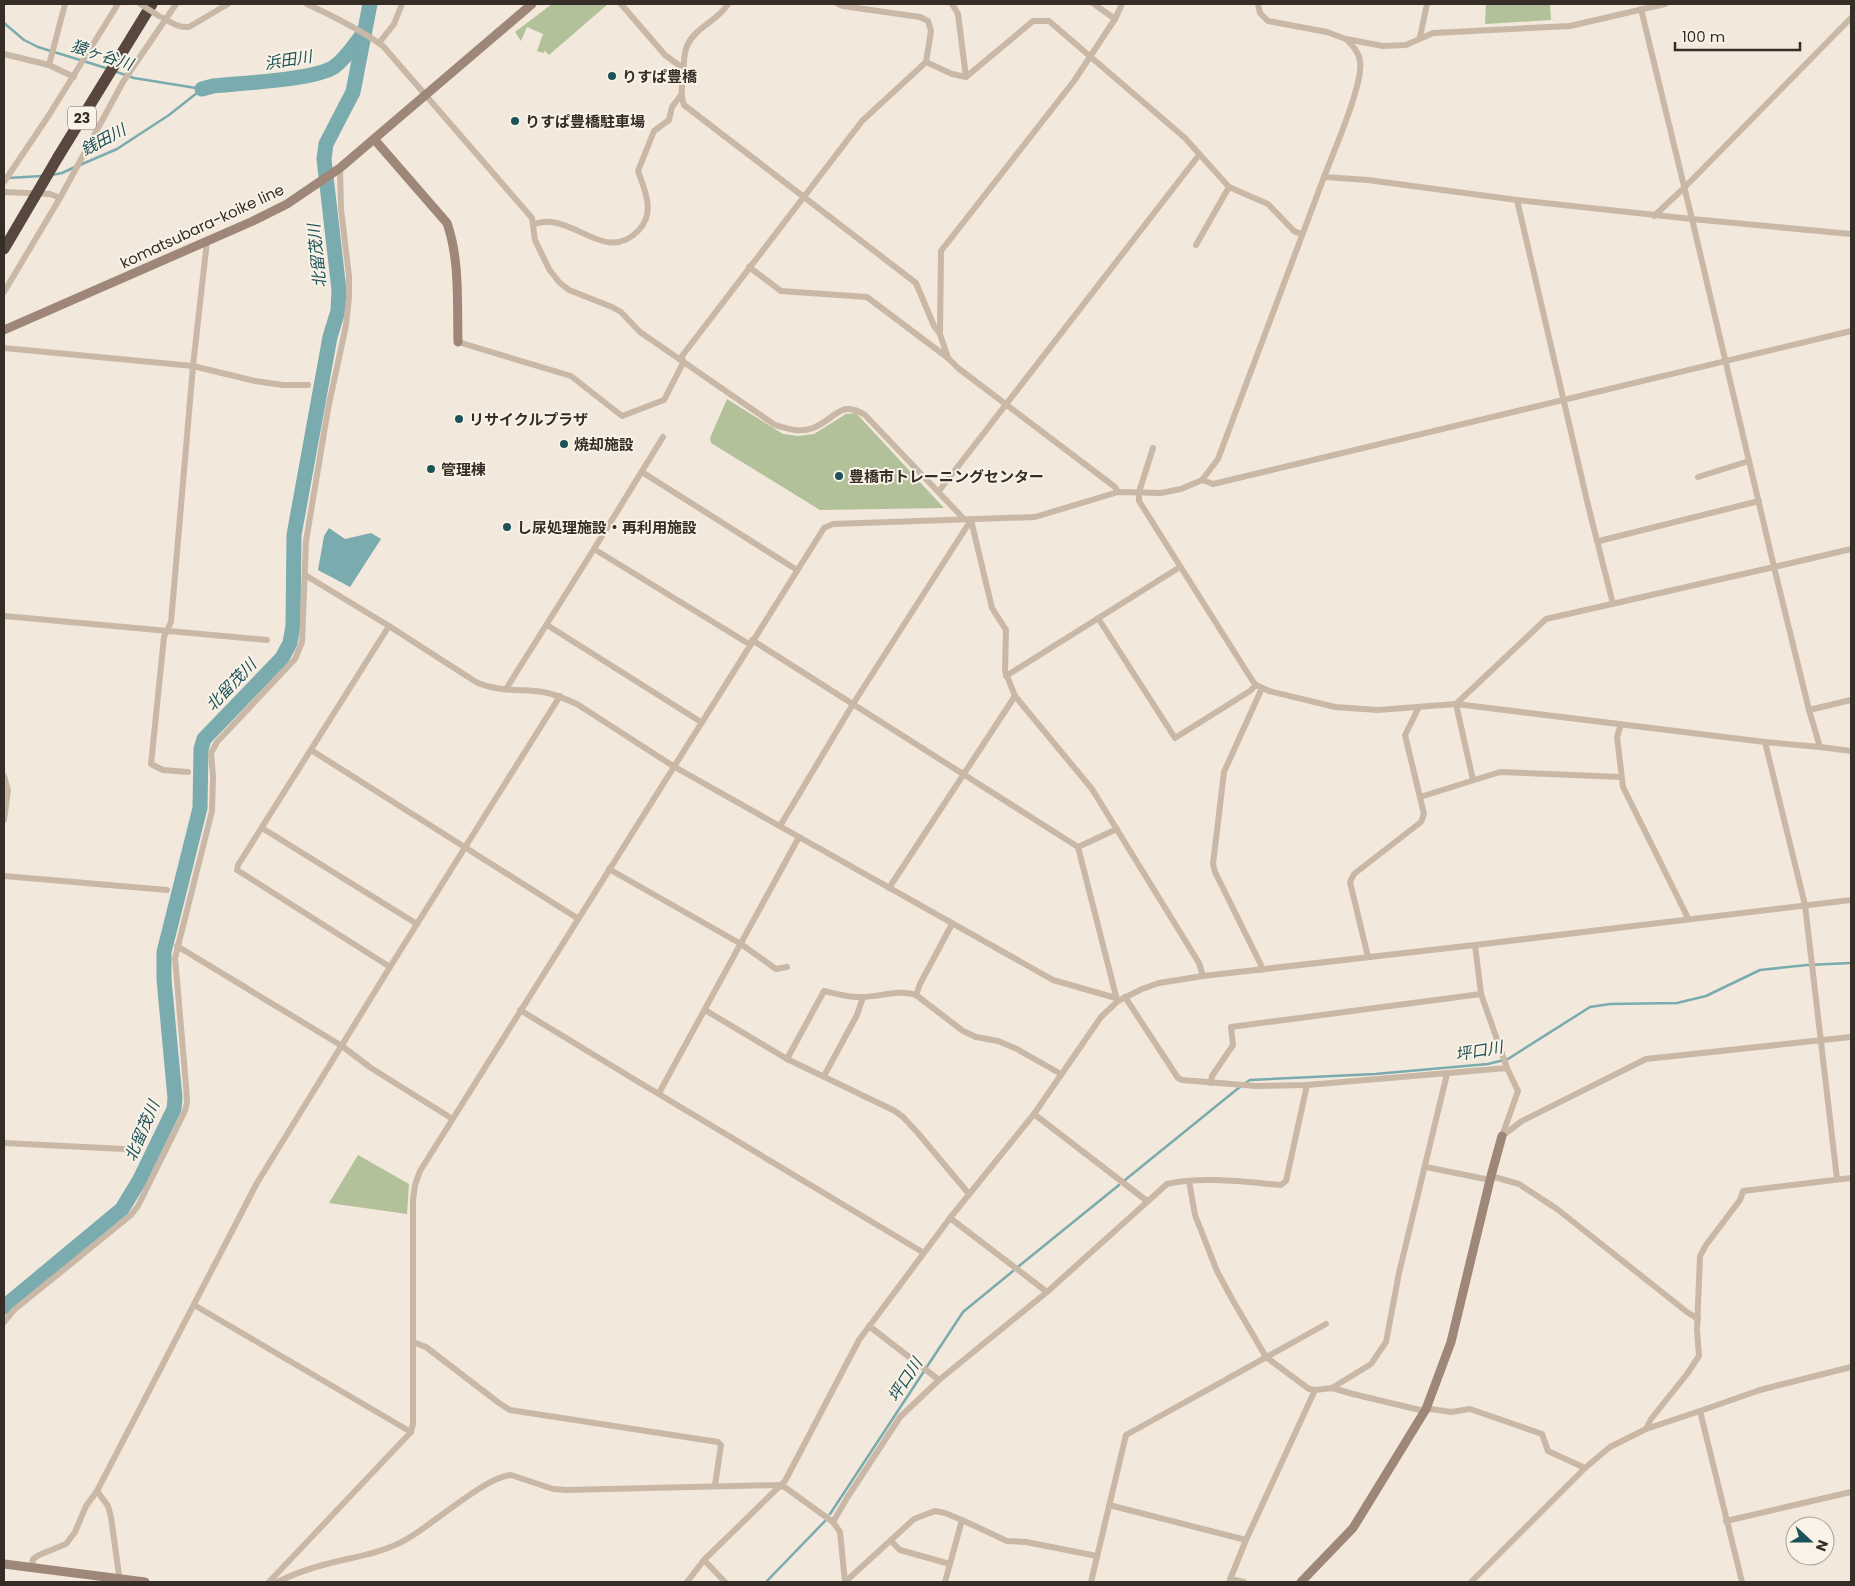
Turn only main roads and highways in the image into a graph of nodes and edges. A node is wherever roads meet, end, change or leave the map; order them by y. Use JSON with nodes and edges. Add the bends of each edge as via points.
{"nodes":[{"id":1,"x":147,"y":4,"type":"edge"},
{"id":2,"x":152,"y":4,"type":"edge"},
{"id":3,"x":116,"y":61,"type":"junction"},
{"id":4,"x":4,"y":249,"type":"edge"}],
"edges":[{"from":1,"to":3,"type":"highway","number":"23"},
{"from":2,"to":3,"type":"highway","number":"23"},
{"from":3,"to":4,"type":"highway","number":"23","bridge":true}]}
